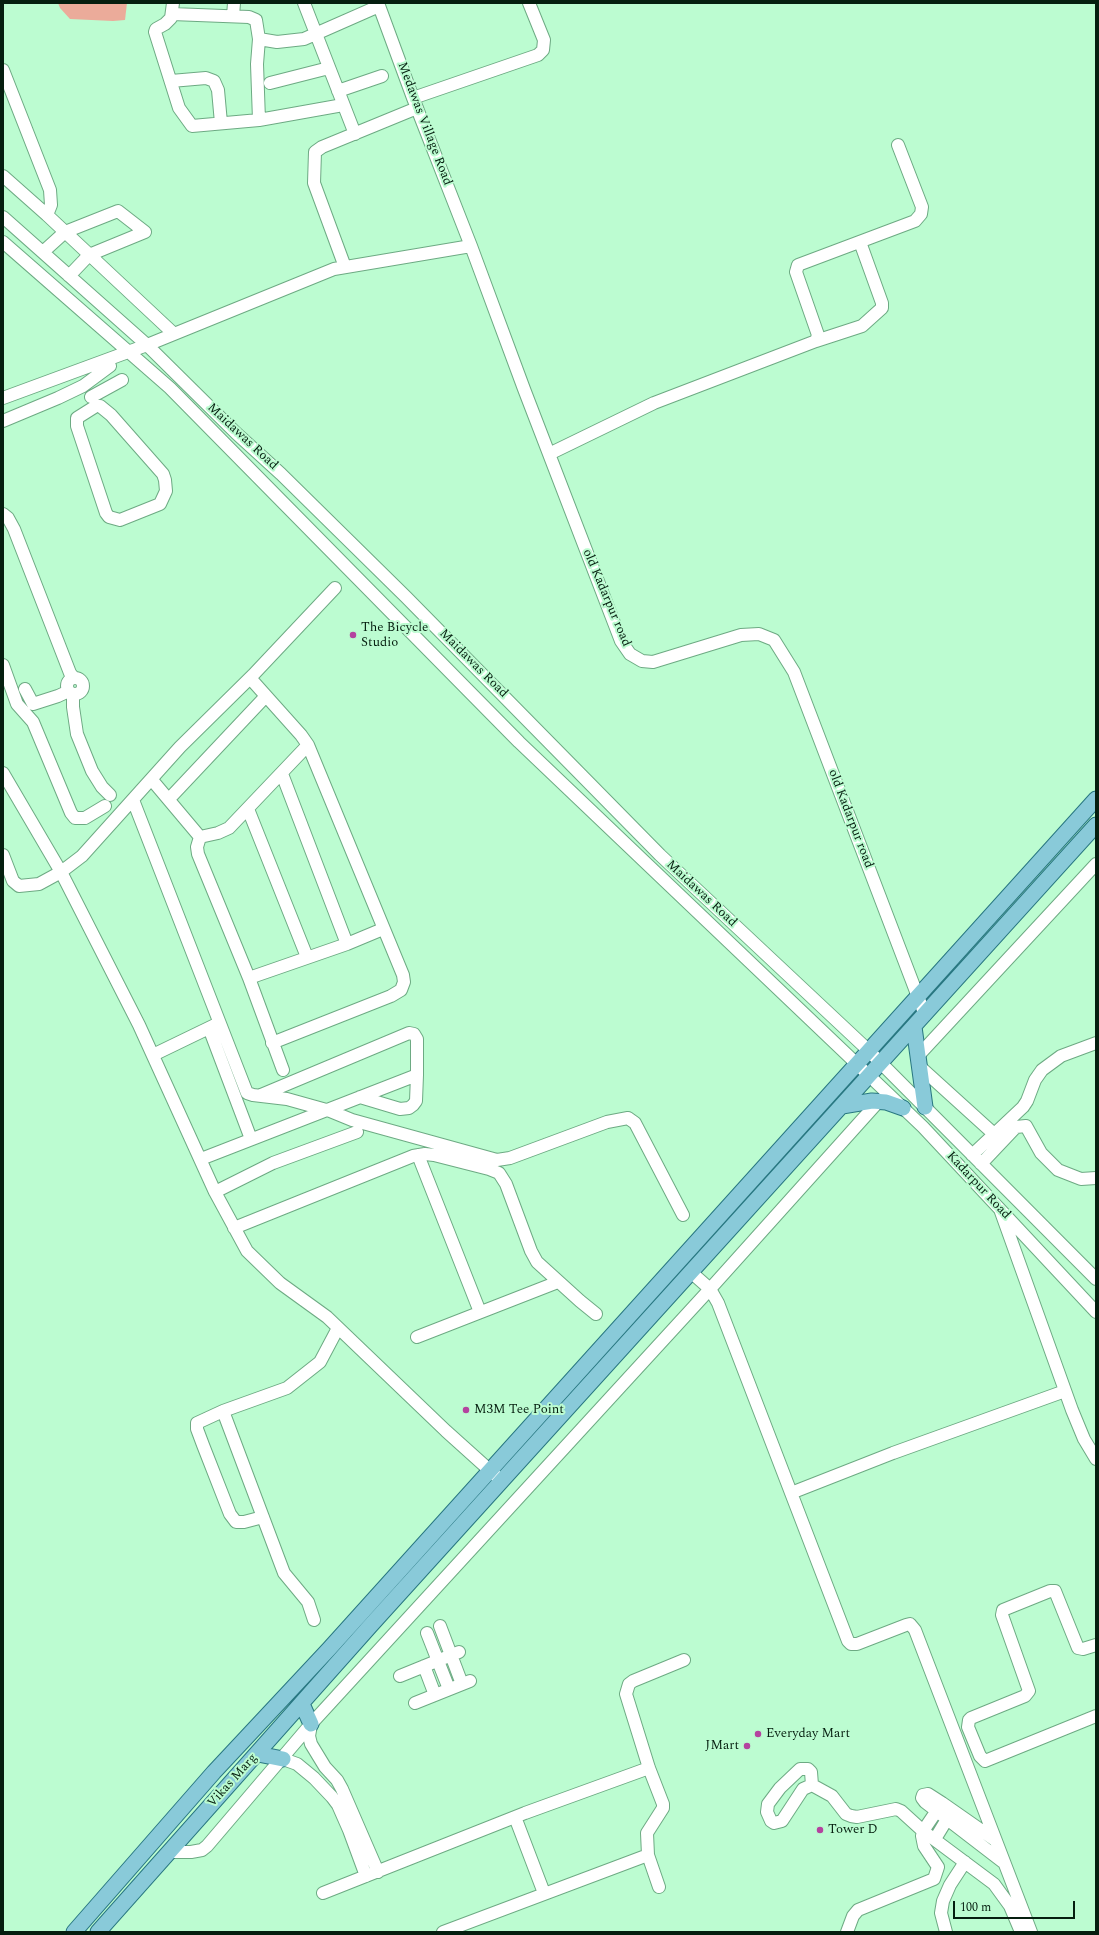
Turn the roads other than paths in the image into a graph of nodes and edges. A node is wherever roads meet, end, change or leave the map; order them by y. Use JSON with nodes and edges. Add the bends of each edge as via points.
{"nodes":[{"id":1,"x":234,"y":3,"type":"edge"},
{"id":2,"x":304,"y":3,"type":"edge"},
{"id":3,"x":529,"y":3,"type":"edge"},
{"id":4,"x":378,"y":5,"type":"edge"},
{"id":5,"x":173,"y":9,"type":"edge"},
{"id":6,"x":233,"y":16,"type":"junction"},
{"id":7,"x":316,"y":35,"type":"junction"},
{"id":8,"x":259,"y":39,"type":"junction"},
{"id":9,"x":329,"y":68,"type":"junction"},
{"id":10,"x":3,"y":70,"type":"edge"},
{"id":11,"x":382,"y":76,"type":"dead end"},
{"id":12,"x":171,"y":81,"type":"junction"},
{"id":13,"x":270,"y":83,"type":"dead end"},
{"id":14,"x":338,"y":92,"type":"junction"},
{"id":15,"x":415,"y":103,"type":"junction"},
{"id":16,"x":343,"y":105,"type":"junction"},
{"id":17,"x":259,"y":120,"type":"junction"},
{"id":18,"x":221,"y":124,"type":"junction"},
{"id":19,"x":355,"y":134,"type":"junction"},
{"id":20,"x":898,"y":145,"type":"dead end"},
{"id":21,"x":3,"y":176,"type":"edge"},
{"id":22,"x":47,"y":215,"type":"junction"},
{"id":23,"x":3,"y":217,"type":"edge"},
{"id":24,"x":65,"y":232,"type":"junction"},
{"id":25,"x":3,"y":242,"type":"edge"},
{"id":26,"x":860,"y":242,"type":"junction"},
{"id":27,"x":471,"y":246,"type":"junction"},
{"id":28,"x":43,"y":252,"type":"junction"},
{"id":29,"x":89,"y":255,"type":"junction"},
{"id":30,"x":345,"y":267,"type":"junction"},
{"id":31,"x":69,"y":276,"type":"junction"},
{"id":32,"x":173,"y":333,"type":"junction"},
{"id":33,"x":816,"y":341,"type":"junction"},
{"id":34,"x":147,"y":345,"type":"junction"},
{"id":35,"x":129,"y":351,"type":"junction"},
{"id":36,"x":110,"y":366,"type":"dead end"},
{"id":37,"x":122,"y":380,"type":"dead end"},
{"id":38,"x":83,"y":386,"type":"junction"},
{"id":39,"x":3,"y":398,"type":"edge"},
{"id":40,"x":93,"y":401,"type":"junction"},
{"id":41,"x":3,"y":421,"type":"edge"},
{"id":42,"x":549,"y":454,"type":"junction"},
{"id":43,"x":3,"y":514,"type":"edge"},
{"id":44,"x":335,"y":588,"type":"dead end"},
{"id":45,"x":3,"y":666,"type":"edge"},
{"id":46,"x":250,"y":678,"type":"junction"},
{"id":47,"x":25,"y":688,"type":"dead end"},
{"id":48,"x":71,"y":693,"type":"junction"},
{"id":49,"x":266,"y":696,"type":"junction"},
{"id":50,"x":308,"y":746,"type":"junction"},
{"id":51,"x":3,"y":773,"type":"edge"},
{"id":52,"x":282,"y":774,"type":"junction"},
{"id":53,"x":152,"y":780,"type":"junction"},
{"id":54,"x":169,"y":799,"type":"junction"},
{"id":55,"x":1096,"y":799,"type":"edge"},
{"id":56,"x":107,"y":801,"type":"junction"},
{"id":57,"x":130,"y":804,"type":"junction"},
{"id":58,"x":248,"y":810,"type":"junction"},
{"id":59,"x":116,"y":819,"type":"junction"},
{"id":60,"x":1096,"y":825,"type":"edge"},
{"id":61,"x":200,"y":837,"type":"junction"},
{"id":62,"x":3,"y":854,"type":"edge"},
{"id":63,"x":1094,"y":870,"type":"edge"},
{"id":64,"x":60,"y":872,"type":"junction"},
{"id":65,"x":383,"y":929,"type":"junction"},
{"id":66,"x":347,"y":944,"type":"junction"},
{"id":67,"x":307,"y":957,"type":"junction"},
{"id":68,"x":249,"y":978,"type":"junction"},
{"id":69,"x":917,"y":996,"type":"junction"},
{"id":70,"x":925,"y":1015,"type":"junction"},
{"id":71,"x":214,"y":1026,"type":"junction"},
{"id":72,"x":914,"y":1027,"type":"junction"},
{"id":73,"x":272,"y":1043,"type":"junction"},
{"id":74,"x":1096,"y":1043,"type":"edge"},
{"id":75,"x":868,"y":1050,"type":"junction"},
{"id":76,"x":153,"y":1055,"type":"junction"},
{"id":77,"x":918,"y":1061,"type":"junction"},
{"id":78,"x":881,"y":1063,"type":"junction"},
{"id":79,"x":857,"y":1064,"type":"junction"},
{"id":80,"x":282,"y":1070,"type":"dead end"},
{"id":81,"x":417,"y":1075,"type":"junction"},
{"id":82,"x":869,"y":1075,"type":"junction"},
{"id":83,"x":260,"y":1096,"type":"junction"},
{"id":84,"x":360,"y":1097,"type":"junction"},
{"id":85,"x":878,"y":1102,"type":"junction"},
{"id":86,"x":842,"y":1106,"type":"junction"},
{"id":87,"x":925,"y":1107,"type":"junction"},
{"id":88,"x":903,"y":1108,"type":"junction"},
{"id":89,"x":326,"y":1110,"type":"junction"},
{"id":90,"x":357,"y":1132,"type":"dead end"},
{"id":91,"x":995,"y":1138,"type":"junction"},
{"id":92,"x":252,"y":1139,"type":"junction"},
{"id":93,"x":418,"y":1155,"type":"junction"},
{"id":94,"x":972,"y":1155,"type":"junction"},
{"id":95,"x":201,"y":1159,"type":"junction"},
{"id":96,"x":981,"y":1164,"type":"junction"},
{"id":97,"x":1096,"y":1178,"type":"edge"},
{"id":98,"x":215,"y":1192,"type":"junction"},
{"id":99,"x":999,"y":1207,"type":"junction"},
{"id":100,"x":683,"y":1215,"type":"dead end"},
{"id":101,"x":234,"y":1228,"type":"junction"},
{"id":102,"x":692,"y":1272,"type":"junction"},
{"id":103,"x":1096,"y":1279,"type":"edge"},
{"id":104,"x":558,"y":1282,"type":"junction"},
{"id":105,"x":710,"y":1289,"type":"junction"},
{"id":106,"x":480,"y":1312,"type":"junction"},
{"id":107,"x":1096,"y":1312,"type":"edge"},
{"id":108,"x":596,"y":1314,"type":"dead end"},
{"id":109,"x":338,"y":1328,"type":"junction"},
{"id":110,"x":417,"y":1337,"type":"dead end"},
{"id":111,"x":1065,"y":1391,"type":"junction"},
{"id":112,"x":223,"y":1411,"type":"junction"},
{"id":113,"x":1096,"y":1459,"type":"edge"},
{"id":114,"x":489,"y":1469,"type":"junction"},
{"id":115,"x":502,"y":1481,"type":"junction"},
{"id":116,"x":791,"y":1492,"type":"junction"},
{"id":117,"x":263,"y":1517,"type":"junction"},
{"id":118,"x":314,"y":1620,"type":"dead end"},
{"id":119,"x":440,"y":1626,"type":"dead end"},
{"id":120,"x":427,"y":1633,"type":"dead end"},
{"id":121,"x":1096,"y":1645,"type":"edge"},
{"id":122,"x":455,"y":1654,"type":"junction"},
{"id":123,"x":684,"y":1660,"type":"dead end"},
{"id":124,"x":438,"y":1661,"type":"junction"},
{"id":125,"x":424,"y":1666,"type":"junction"},
{"id":126,"x":400,"y":1676,"type":"dead end"},
{"id":127,"x":449,"y":1689,"type":"junction"},
{"id":128,"x":436,"y":1695,"type":"junction"},
{"id":129,"x":415,"y":1703,"type":"dead end"},
{"id":130,"x":302,"y":1704,"type":"junction"},
{"id":131,"x":1096,"y":1716,"type":"edge"},
{"id":132,"x":312,"y":1724,"type":"junction"},
{"id":133,"x":258,"y":1754,"type":"junction"},
{"id":134,"x":283,"y":1759,"type":"junction"},
{"id":135,"x":649,"y":1768,"type":"junction"},
{"id":136,"x":331,"y":1774,"type":"junction"},
{"id":137,"x":320,"y":1784,"type":"junction"},
{"id":138,"x":812,"y":1785,"type":"junction"},
{"id":139,"x":950,"y":1814,"type":"junction"},
{"id":140,"x":515,"y":1817,"type":"junction"},
{"id":141,"x":923,"y":1831,"type":"junction"},
{"id":142,"x":935,"y":1839,"type":"junction"},
{"id":143,"x":995,"y":1840,"type":"junction"},
{"id":144,"x":169,"y":1852,"type":"junction"},
{"id":145,"x":648,"y":1854,"type":"junction"},
{"id":146,"x":965,"y":1862,"type":"junction"},
{"id":147,"x":1003,"y":1862,"type":"junction"},
{"id":148,"x":372,"y":1874,"type":"junction"},
{"id":149,"x":659,"y":1887,"type":"dead end"},
{"id":150,"x":323,"y":1893,"type":"dead end"},
{"id":151,"x":544,"y":1893,"type":"junction"},
{"id":152,"x":74,"y":1932,"type":"edge"},
{"id":153,"x":98,"y":1932,"type":"edge"},
{"id":154,"x":443,"y":1932,"type":"edge"},
{"id":155,"x":847,"y":1932,"type":"edge"},
{"id":156,"x":946,"y":1932,"type":"edge"},
{"id":157,"x":1021,"y":1932,"type":"edge"},
{"id":158,"x":1031,"y":1932,"type":"edge"}],
"edges":[{"from":1,"to":6,"type":"street"},
{"from":2,"to":7,"type":"street"},
{"from":3,"to":15,"type":"street","via":[[544,40],[543,50],[538,55]]},
{"from":4,"to":7,"type":"street"},
{"from":4,"to":15,"type":"street","name":"Medawas Village Road"},
{"from":5,"to":6,"type":"street"},
{"from":5,"to":12,"type":"street","via":[[168,21],[155,32]]},
{"from":6,"to":8,"type":"street","via":[[256,20]]},
{"from":7,"to":8,"type":"street","via":[[277,42]]},
{"from":7,"to":9,"type":"street"},
{"from":8,"to":17,"type":"street"},
{"from":9,"to":13,"type":"street"},
{"from":9,"to":14,"type":"street"},
{"from":10,"to":22,"type":"street","via":[[50,190],[51,205]]},
{"from":11,"to":14,"type":"street"},
{"from":12,"to":18,"type":"street","via":[[180,108],[192,126]]},
{"from":12,"to":18,"type":"street","via":[[206,78],[214,81],[218,90]]},
{"from":14,"to":16,"type":"street"},
{"from":15,"to":19,"type":"street"},
{"from":15,"to":27,"type":"street","name":"Medawas Village Road"},
{"from":16,"to":17,"type":"street"},
{"from":16,"to":19,"type":"street"},
{"from":17,"to":18,"type":"street"},
{"from":19,"to":30,"type":"street","via":[[322,147],[315,152],[314,163],[314,183]]},
{"from":20,"to":26,"type":"street","via":[[922,207],[921,214],[915,221]]},
{"from":21,"to":22,"type":"street"},
{"from":22,"to":24,"type":"street"},
{"from":23,"to":28,"type":"street","name":"Maidawas Road"},
{"from":24,"to":28,"type":"street"},
{"from":24,"to":29,"type":"street"},
{"from":24,"to":29,"type":"street","via":[[118,211],[145,232]]},
{"from":25,"to":35,"type":"street","name":"Maidawas Road"},
{"from":26,"to":33,"type":"street","via":[[882,308],[862,326]]},
{"from":26,"to":33,"type":"street","via":[[798,265],[796,272],[818,335]]},
{"from":27,"to":30,"type":"street"},
{"from":27,"to":42,"type":"street","name":"old Kadarpur road"},
{"from":28,"to":31,"type":"street","name":"Maidawas Road"},
{"from":29,"to":31,"type":"street"},
{"from":29,"to":32,"type":"street"},
{"from":30,"to":32,"type":"street","via":[[334,269]]},
{"from":31,"to":34,"type":"street","name":"Maidawas Road"},
{"from":32,"to":34,"type":"street"},
{"from":33,"to":42,"type":"street","via":[[654,402]]},
{"from":34,"to":35,"type":"street"},
{"from":34,"to":75,"type":"street","name":"Maidawas Road","via":[[406,597],[660,855]]},
{"from":35,"to":39,"type":"street"},
{"from":35,"to":79,"type":"street","name":"Maidawas Road","via":[[170,388],[519,742]]},
{"from":36,"to":38,"type":"street"},
{"from":37,"to":40,"type":"street"},
{"from":38,"to":40,"type":"street"},
{"from":38,"to":41,"type":"street"},
{"from":40,"to":40,"type":"street","via":[[111,414],[163,474],[166,491],[160,504],[120,520],[109,517],[106,513],[77,426],[77,418]]},
{"from":42,"to":69,"type":"street","name":"old Kadarpur road","via":[[621,641],[630,654],[642,661],[653,662],[741,635],[759,634],[774,640],[785,655],[794,672]]},
{"from":43,"to":48,"type":"street","via":[[14,529],[74,678],[68,683]]},
{"from":44,"to":46,"type":"street"},
{"from":45,"to":56,"type":"street","via":[[17,704],[33,722],[71,813],[75,818],[85,818]]},
{"from":46,"to":49,"type":"street"},
{"from":46,"to":53,"type":"street","via":[[180,747]]},
{"from":47,"to":48,"type":"street","via":[[33,704]]},
{"from":48,"to":56,"type":"street","via":[[77,734]]},
{"from":49,"to":50,"type":"street"},
{"from":49,"to":54,"type":"street"},
{"from":50,"to":52,"type":"street"},
{"from":50,"to":65,"type":"street"},
{"from":51,"to":64,"type":"street"},
{"from":52,"to":58,"type":"street"},
{"from":52,"to":66,"type":"street"},
{"from":53,"to":54,"type":"street"},
{"from":53,"to":57,"type":"street"},
{"from":54,"to":61,"type":"street"},
{"from":55,"to":69,"type":"main road"},
{"from":56,"to":57,"type":"street"},
{"from":56,"to":59,"type":"street"},
{"from":57,"to":59,"type":"street"},
{"from":57,"to":71,"type":"street"},
{"from":58,"to":61,"type":"street","via":[[229,828],[218,834]]},
{"from":58,"to":67,"type":"street"},
{"from":59,"to":64,"type":"street","via":[[82,856]]},
{"from":60,"to":70,"type":"main road","name":"Vikas Marg"},
{"from":61,"to":68,"type":"street","via":[[198,854]]},
{"from":62,"to":64,"type":"street","via":[[13,881],[19,886],[39,884]]},
{"from":63,"to":77,"type":"street"},
{"from":64,"to":76,"type":"street"},
{"from":65,"to":66,"type":"street"},
{"from":65,"to":73,"type":"street","via":[[403,975],[401,990]]},
{"from":66,"to":67,"type":"street"},
{"from":67,"to":68,"type":"street"},
{"from":68,"to":73,"type":"street"},
{"from":69,"to":70,"type":"street","name":"old Kadarpur road"},
{"from":69,"to":75,"type":"main road"},
{"from":70,"to":72,"type":"main road","name":"Vikas Marg"},
{"from":71,"to":76,"type":"street"},
{"from":71,"to":83,"type":"street","via":[[247,1093]]},
{"from":71,"to":92,"type":"street"},
{"from":72,"to":77,"type":"main road"},
{"from":72,"to":78,"type":"main road","name":"Vikas Marg"},
{"from":73,"to":80,"type":"street"},
{"from":74,"to":91,"type":"street","via":[[1061,1056],[1042,1070],[1027,1101]]},
{"from":75,"to":78,"type":"street","name":"Kadarpur Road"},
{"from":75,"to":79,"type":"main road"},
{"from":76,"to":95,"type":"street"},
{"from":77,"to":87,"type":"main road"},
{"from":77,"to":91,"type":"street"},
{"from":78,"to":82,"type":"main road","name":"Vikas Marg"},
{"from":78,"to":87,"type":"street","name":"Kadarpur Road"},
{"from":79,"to":82,"type":"street","name":"Kadarpur Road"},
{"from":79,"to":114,"type":"main road"},
{"from":81,"to":83,"type":"street","via":[[417,1039],[414,1034],[409,1033]]},
{"from":81,"to":84,"type":"street"},
{"from":81,"to":84,"type":"street","via":[[416,1101],[409,1108],[400,1109]]},
{"from":82,"to":86,"type":"main road","name":"Vikas Marg"},
{"from":82,"to":88,"type":"street","name":"Kadarpur Road"},
{"from":83,"to":89,"type":"street","via":[[287,1099]]},
{"from":84,"to":89,"type":"street"},
{"from":85,"to":86,"type":"main road"},
{"from":85,"to":88,"type":"main road"},
{"from":85,"to":105,"type":"street"},
{"from":86,"to":102,"type":"main road","name":"Vikas Marg"},
{"from":87,"to":94,"type":"street","name":"Kadarpur Road"},
{"from":88,"to":99,"type":"street","name":"Kadarpur Road"},
{"from":89,"to":92,"type":"street"},
{"from":89,"to":100,"type":"street","via":[[352,1120],[497,1160],[510,1158],[607,1122],[628,1118],[635,1123]]},
{"from":90,"to":98,"type":"street","via":[[273,1163]]},
{"from":91,"to":94,"type":"street"},
{"from":91,"to":96,"type":"street"},
{"from":91,"to":97,"type":"street","via":[[1016,1127],[1026,1126],[1041,1153],[1058,1170],[1081,1179]]},
{"from":92,"to":95,"type":"street"},
{"from":93,"to":101,"type":"street"},
{"from":93,"to":104,"type":"street","via":[[434,1155],[499,1173],[506,1184],[531,1251],[537,1262]]},
{"from":93,"to":106,"type":"street"},
{"from":94,"to":96,"type":"street","name":"Kadarpur Road"},
{"from":95,"to":98,"type":"street"},
{"from":96,"to":103,"type":"street","name":"Kadarpur Road"},
{"from":98,"to":101,"type":"street"},
{"from":99,"to":107,"type":"street","name":"Kadarpur Road"},
{"from":99,"to":111,"type":"street"},
{"from":101,"to":109,"type":"street","via":[[247,1251],[267,1271]]},
{"from":102,"to":105,"type":"street"},
{"from":102,"to":115,"type":"main road","name":"Vikas Marg"},
{"from":104,"to":106,"type":"street"},
{"from":104,"to":108,"type":"street"},
{"from":105,"to":116,"type":"street","via":[[722,1311]]},
{"from":105,"to":132,"type":"street"},
{"from":106,"to":110,"type":"street"},
{"from":109,"to":112,"type":"street","via":[[320,1362],[287,1388]]},
{"from":109,"to":114,"type":"street"},
{"from":111,"to":113,"type":"street","via":[[1084,1439]]},
{"from":111,"to":116,"type":"street"},
{"from":112,"to":117,"type":"street"},
{"from":112,"to":117,"type":"street","via":[[197,1423],[197,1430],[236,1522]]},
{"from":114,"to":115,"type":"street"},
{"from":114,"to":152,"type":"main road","via":[[329,1649],[214,1772]]},
{"from":115,"to":130,"type":"main road","name":"Vikas Marg"},
{"from":116,"to":143,"type":"street","via":[[848,1641],[857,1644],[910,1624],[915,1630]]},
{"from":117,"to":118,"type":"street","via":[[284,1574],[308,1602]]},
{"from":119,"to":122,"type":"street"},
{"from":120,"to":124,"type":"street"},
{"from":121,"to":131,"type":"street","via":[[1078,1648],[1055,1591],[1003,1610],[1002,1615],[1029,1691],[1025,1696],[971,1718],[968,1723],[980,1756],[985,1761]]},
{"from":122,"to":124,"type":"street"},
{"from":122,"to":127,"type":"street","via":[[466,1682]]},
{"from":123,"to":135,"type":"street","via":[[633,1681],[627,1688],[627,1700]]},
{"from":124,"to":125,"type":"street"},
{"from":124,"to":127,"type":"street"},
{"from":125,"to":126,"type":"street"},
{"from":125,"to":128,"type":"street"},
{"from":127,"to":128,"type":"street"},
{"from":128,"to":129,"type":"street"},
{"from":130,"to":132,"type":"main road"},
{"from":130,"to":133,"type":"main road","name":"Vikas Marg"},
{"from":132,"to":134,"type":"street"},
{"from":132,"to":136,"type":"street","via":[[309,1736],[311,1744]]},
{"from":133,"to":134,"type":"main road"},
{"from":133,"to":144,"type":"main road","name":"Vikas Marg"},
{"from":134,"to":137,"type":"street","via":[[297,1764]]},
{"from":134,"to":144,"type":"street","via":[[207,1846],[191,1852]]},
{"from":135,"to":140,"type":"street"},
{"from":135,"to":145,"type":"street","via":[[663,1808],[647,1833]]},
{"from":136,"to":137,"type":"street"},
{"from":136,"to":148,"type":"street","via":[[342,1789]]},
{"from":137,"to":148,"type":"street","via":[[338,1805]]},
{"from":138,"to":138,"type":"street","via":[[803,1789],[782,1820],[774,1823],[771,1821],[767,1812],[768,1804],[794,1774],[800,1769],[808,1769],[811,1772]]},
{"from":138,"to":141,"type":"street","via":[[832,1796],[846,1814],[857,1817],[896,1809]]},
{"from":139,"to":141,"type":"street","via":[[939,1807]]},
{"from":139,"to":142,"type":"street"},
{"from":139,"to":143,"type":"street"},
{"from":139,"to":147,"type":"street"},
{"from":140,"to":148,"type":"street"},
{"from":140,"to":151,"type":"street"},
{"from":141,"to":142,"type":"street"},
{"from":141,"to":155,"type":"street","via":[[924,1846],[938,1867],[934,1879],[858,1910]]},
{"from":142,"to":146,"type":"street"},
{"from":143,"to":147,"type":"street"},
{"from":144,"to":153,"type":"main road","name":"Vikas Marg"},
{"from":145,"to":149,"type":"street"},
{"from":145,"to":151,"type":"street"},
{"from":146,"to":156,"type":"street","via":[[943,1901],[941,1913]]},
{"from":146,"to":157,"type":"street","via":[[1003,1894]]},
{"from":147,"to":158,"type":"street"},
{"from":148,"to":150,"type":"street"},
{"from":151,"to":154,"type":"street"}]}
